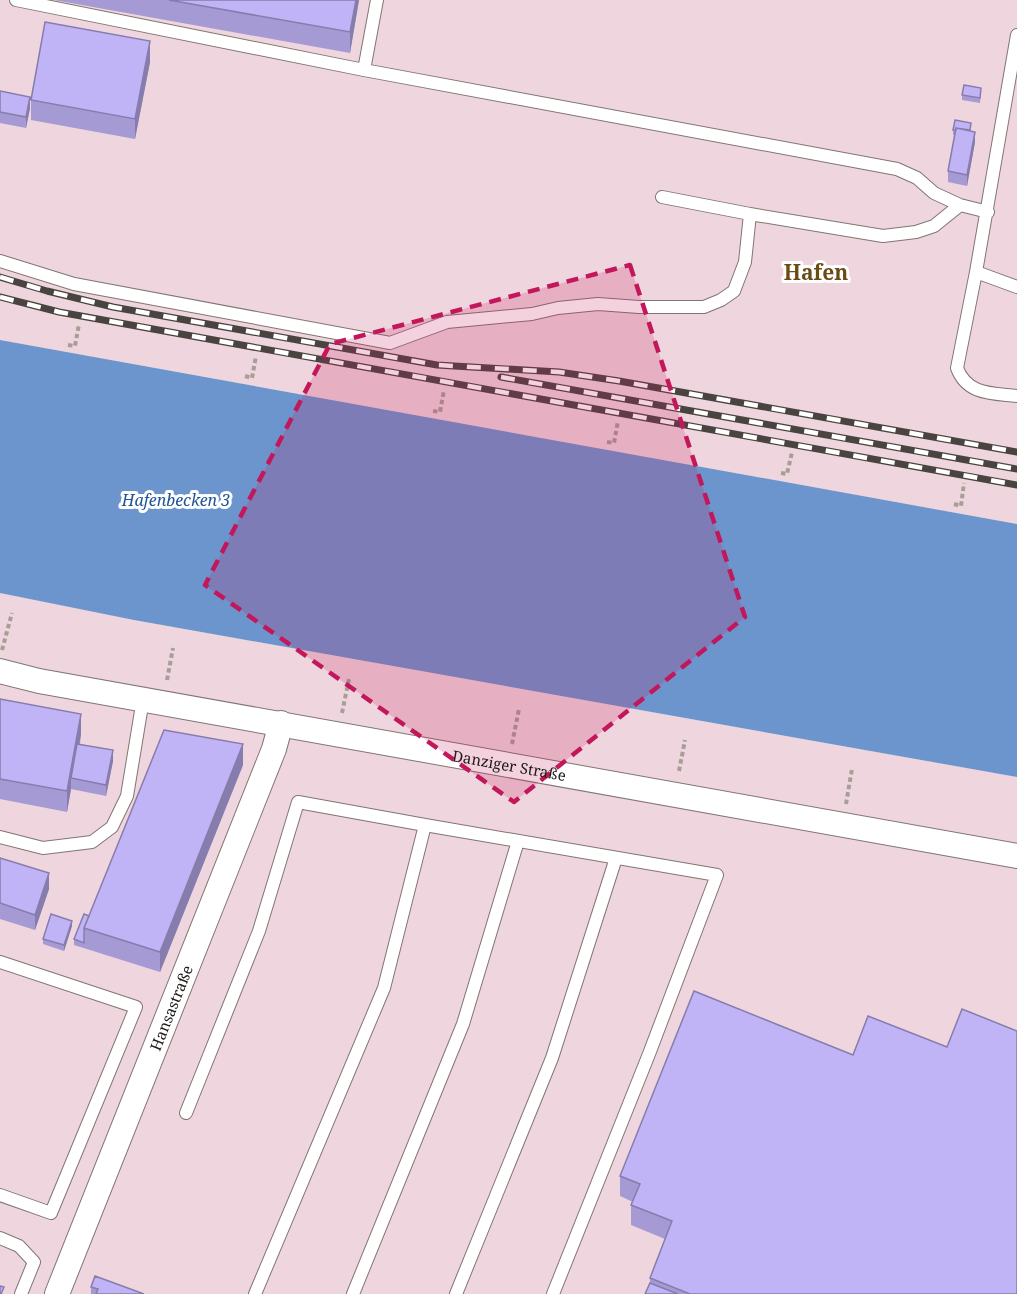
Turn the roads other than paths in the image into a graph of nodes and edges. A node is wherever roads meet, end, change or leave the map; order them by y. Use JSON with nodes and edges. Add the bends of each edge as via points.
{"nodes":[{"id":1,"x":16,"y":0,"type":"edge"},
{"id":2,"x":377,"y":0,"type":"edge"},
{"id":3,"x":1017,"y":35,"type":"edge"},
{"id":4,"x":364,"y":70,"type":"junction"},
{"id":5,"x":662,"y":197,"type":"dead end"},
{"id":6,"x":960,"y":205,"type":"junction"},
{"id":7,"x":988,"y":212,"type":"junction"},
{"id":8,"x":750,"y":214,"type":"junction"},
{"id":9,"x":0,"y":261,"type":"edge"},
{"id":10,"x":976,"y":272,"type":"junction"},
{"id":11,"x":1017,"y":287,"type":"edge"},
{"id":12,"x":1017,"y":396,"type":"edge"},
{"id":13,"x":1,"y":661,"type":"edge"},
{"id":14,"x":143,"y":699,"type":"junction"},
{"id":15,"x":281,"y":723,"type":"junction"},
{"id":16,"x":425,"y":825,"type":"junction"},
{"id":17,"x":0,"y":837,"type":"edge"},
{"id":18,"x":518,"y":841,"type":"junction"},
{"id":19,"x":1017,"y":856,"type":"edge"},
{"id":20,"x":616,"y":858,"type":"junction"},
{"id":21,"x":0,"y":962,"type":"edge"},
{"id":22,"x":186,"y":1113,"type":"dead end"},
{"id":23,"x":0,"y":1195,"type":"edge"},
{"id":24,"x":0,"y":1238,"type":"edge"},
{"id":25,"x":21,"y":1294,"type":"edge"},
{"id":26,"x":57,"y":1294,"type":"edge"},
{"id":27,"x":255,"y":1294,"type":"edge"},
{"id":28,"x":353,"y":1294,"type":"edge"},
{"id":29,"x":456,"y":1294,"type":"edge"},
{"id":30,"x":553,"y":1294,"type":"edge"}],
"edges":[{"from":1,"to":4,"type":"lane"},
{"from":2,"to":4,"type":"lane"},
{"from":3,"to":7,"type":"lane"},
{"from":4,"to":6,"type":"lane","via":[[897,169]]},
{"from":5,"to":8,"type":"lane"},
{"from":6,"to":7,"type":"lane"},
{"from":6,"to":8,"type":"lane","via":[[934,225],[916,232],[883,236]]},
{"from":7,"to":10,"type":"lane"},
{"from":8,"to":9,"type":"lane","via":[[746,262],[734,291],[704,307],[598,304],[558,308],[447,322],[390,343],[75,284]]},
{"from":10,"to":11,"type":"lane"},
{"from":10,"to":12,"type":"lane","via":[[957,368],[962,381],[978,391]]},
{"from":13,"to":14,"type":"street","name":"Danziger Straße","via":[[39,681]]},
{"from":14,"to":15,"type":"street","name":"Danziger Straße"},
{"from":14,"to":17,"type":"lane","via":[[127,796],[112,827],[92,842],[43,848]]},
{"from":15,"to":19,"type":"street","name":"Danziger Straße"},
{"from":15,"to":26,"type":"street","name":"Hansastraße"},
{"from":16,"to":18,"type":"lane"},
{"from":16,"to":22,"type":"lane","via":[[298,802],[259,931]]},
{"from":16,"to":27,"type":"lane","via":[[384,988]]},
{"from":18,"to":20,"type":"lane"},
{"from":18,"to":28,"type":"lane","via":[[463,1024]]},
{"from":20,"to":29,"type":"lane","via":[[552,1058]]},
{"from":20,"to":30,"type":"lane","via":[[717,875]]},
{"from":21,"to":23,"type":"lane","via":[[135,1007],[51,1214]]},
{"from":24,"to":25,"type":"lane","via":[[19,1246],[34,1262]]}]}
